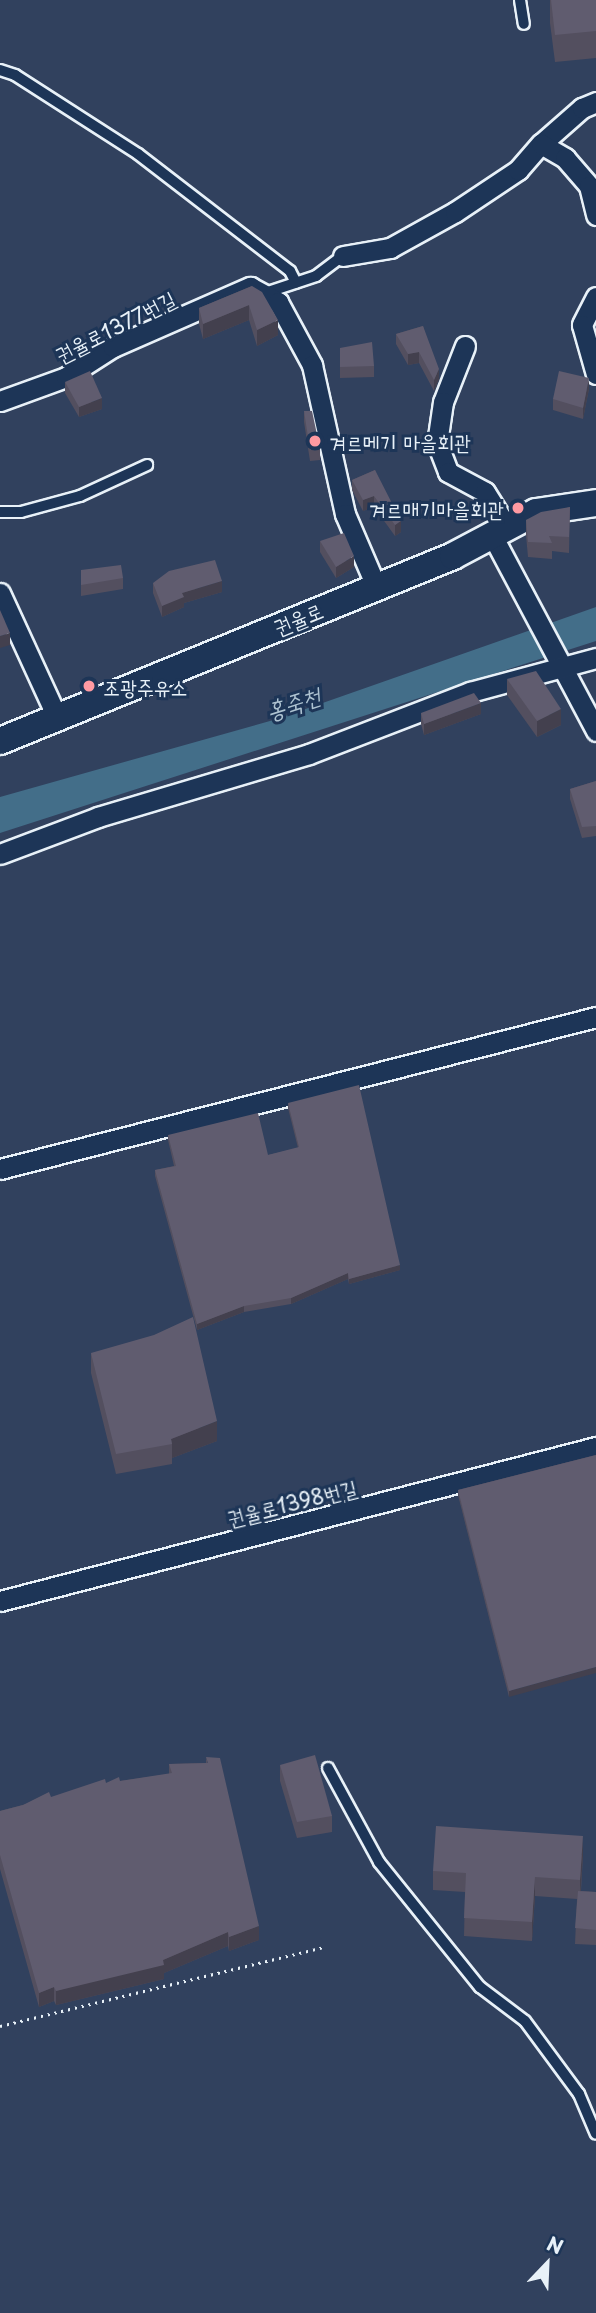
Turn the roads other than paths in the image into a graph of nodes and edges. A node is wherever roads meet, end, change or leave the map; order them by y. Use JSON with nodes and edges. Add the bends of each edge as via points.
{"nodes":[{"id":1,"x":520,"y":0,"type":"edge"},
{"id":2,"x":524,"y":24,"type":"dead end"},
{"id":3,"x":0,"y":70,"type":"edge"},
{"id":4,"x":596,"y":102,"type":"edge"},
{"id":5,"x":541,"y":144,"type":"junction"},
{"id":6,"x":596,"y":215,"type":"edge"},
{"id":7,"x":343,"y":256,"type":"joint"},
{"id":8,"x":296,"y":283,"type":"junction"},
{"id":9,"x":263,"y":294,"type":"junction"},
{"id":10,"x":596,"y":297,"type":"edge"},
{"id":11,"x":466,"y":346,"type":"dead end"},
{"id":12,"x":596,"y":374,"type":"edge"},
{"id":13,"x":0,"y":401,"type":"edge"},
{"id":14,"x":147,"y":466,"type":"dead end"},
{"id":15,"x":596,"y":503,"type":"edge"},
{"id":16,"x":0,"y":512,"type":"edge"},
{"id":17,"x":500,"y":531,"type":"junction"},
{"id":18,"x":376,"y":586,"type":"junction"},
{"id":19,"x":0,"y":593,"type":"edge"},
{"id":20,"x":596,"y":658,"type":"edge"},
{"id":21,"x":565,"y":669,"type":"junction"},
{"id":22,"x":58,"y":719,"type":"junction"},
{"id":23,"x":596,"y":731,"type":"edge"},
{"id":24,"x":0,"y":741,"type":"edge"},
{"id":25,"x":0,"y":854,"type":"edge"},
{"id":26,"x":596,"y":1017,"type":"edge"},
{"id":27,"x":0,"y":1169,"type":"edge"},
{"id":28,"x":596,"y":1447,"type":"edge"},
{"id":29,"x":0,"y":1601,"type":"edge"},
{"id":30,"x":328,"y":1768,"type":"dead end"},
{"id":31,"x":596,"y":2134,"type":"edge"}],
"edges":[{"from":1,"to":2,"type":"lane"},
{"from":3,"to":8,"type":"lane","via":[[15,75],[138,154],[289,271]]},
{"from":4,"to":5,"type":"street","via":[[582,108]]},
{"from":5,"to":6,"type":"street","via":[[565,158],[589,186]]},
{"from":5,"to":7,"type":"street","via":[[518,170],[455,212],[390,248]]},
{"from":7,"to":8,"type":"lane"},
{"from":8,"to":9,"type":"lane"},
{"from":9,"to":13,"type":"street","name":"권율로1377번길","via":[[250,287],[113,347],[66,377]]},
{"from":9,"to":18,"type":"street","via":[[278,302],[312,365],[345,514]]},
{"from":10,"to":12,"type":"street","via":[[582,325]]},
{"from":11,"to":17,"type":"street","via":[[443,402],[437,443],[448,472],[485,492]]},
{"from":14,"to":16,"type":"lane","via":[[80,496],[21,512]]},
{"from":15,"to":17,"type":"main road","name":"권율로","via":[[536,512]]},
{"from":17,"to":18,"type":"main road","name":"권율로"},
{"from":17,"to":21,"type":"street"},
{"from":18,"to":22,"type":"main road","name":"권율로"},
{"from":19,"to":22,"type":"street"},
{"from":20,"to":21,"type":"street"},
{"from":21,"to":23,"type":"street"},
{"from":21,"to":25,"type":"street","via":[[470,692],[309,754],[98,817]]},
{"from":22,"to":24,"type":"main road","name":"권율로"},
{"from":26,"to":27,"type":"street"},
{"from":28,"to":29,"type":"street","name":"권율로1398번길"},
{"from":30,"to":31,"type":"lane","via":[[379,1863],[480,1987],[525,2021],[579,2094]]}]}
